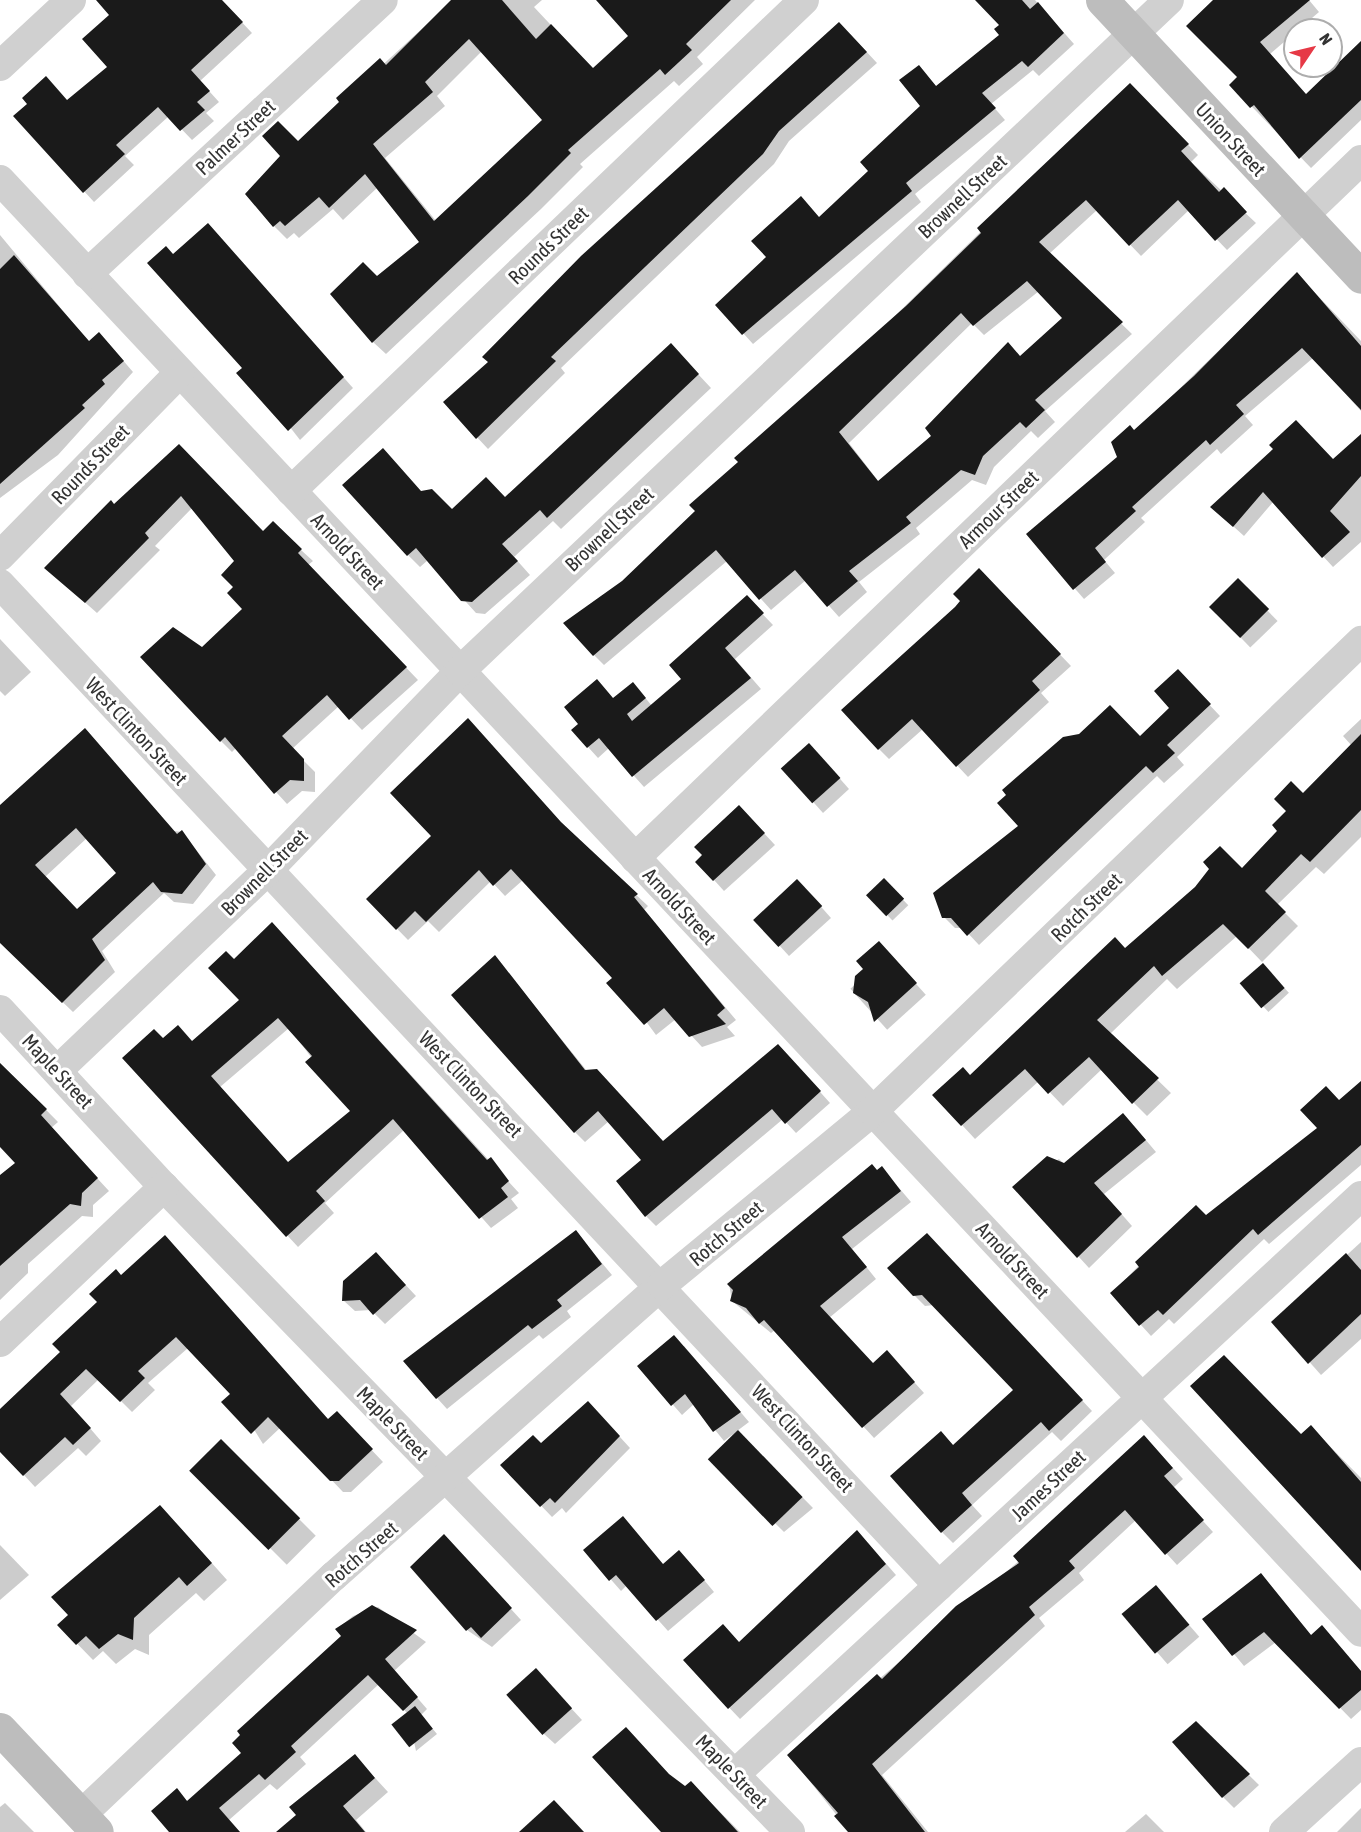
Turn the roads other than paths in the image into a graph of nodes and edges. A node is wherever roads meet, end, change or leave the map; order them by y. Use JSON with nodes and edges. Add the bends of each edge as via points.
{"nodes":[{"id":1,"x":70,"y":0,"type":"edge"},
{"id":2,"x":383,"y":0,"type":"edge"},
{"id":3,"x":804,"y":0,"type":"edge"},
{"id":4,"x":1102,"y":0,"type":"edge"},
{"id":5,"x":1169,"y":0,"type":"edge"},
{"id":6,"x":1133,"y":33,"type":"junction"},
{"id":7,"x":0,"y":66,"type":"edge"},
{"id":8,"x":1361,"y":160,"type":"edge"},
{"id":9,"x":0,"y":180,"type":"edge"},
{"id":10,"x":1303,"y":216,"type":"junction"},
{"id":11,"x":87,"y":274,"type":"junction"},
{"id":12,"x":1361,"y":277,"type":"edge"},
{"id":13,"x":180,"y":372,"type":"junction"},
{"id":14,"x":291,"y":491,"type":"junction"},
{"id":15,"x":0,"y":556,"type":"edge"},
{"id":16,"x":0,"y":584,"type":"edge"},
{"id":17,"x":1361,"y":641,"type":"edge"},
{"id":18,"x":460,"y":671,"type":"junction"},
{"id":19,"x":635,"y":858,"type":"junction"},
{"id":20,"x":268,"y":870,"type":"junction"},
{"id":21,"x":0,"y":1010,"type":"edge"},
{"id":22,"x":59,"y":1069,"type":"junction"},
{"id":23,"x":873,"y":1111,"type":"junction"},
{"id":24,"x":164,"y":1187,"type":"junction"},
{"id":25,"x":1361,"y":1196,"type":"edge"},
{"id":26,"x":662,"y":1285,"type":"junction"},
{"id":27,"x":0,"y":1342,"type":"edge"},
{"id":28,"x":1142,"y":1398,"type":"junction"},
{"id":29,"x":447,"y":1479,"type":"junction"},
{"id":30,"x":939,"y":1586,"type":"junction"},
{"id":31,"x":1361,"y":1632,"type":"edge"},
{"id":32,"x":0,"y":1729,"type":"edge"},
{"id":33,"x":1361,"y":1762,"type":"edge"},
{"id":34,"x":735,"y":1774,"type":"junction"},
{"id":35,"x":89,"y":1823,"type":"edge"},
{"id":36,"x":790,"y":1832,"type":"edge"},
{"id":37,"x":1284,"y":1832,"type":"edge"}],
"edges":[{"from":1,"to":7,"type":"street"},
{"from":2,"to":11,"type":"street","name":"Palmer Street"},
{"from":3,"to":14,"type":"street","name":"Rounds Street"},
{"from":4,"to":6,"type":"main road","name":"Union Street"},
{"from":5,"to":6,"type":"street","name":"Brownell Street"},
{"from":6,"to":10,"type":"main road","name":"Union Street"},
{"from":6,"to":18,"type":"street","name":"Brownell Street"},
{"from":8,"to":10,"type":"street","name":"Armour Street"},
{"from":9,"to":11,"type":"street","name":"Arnold Street"},
{"from":10,"to":12,"type":"main road","name":"Union Street"},
{"from":10,"to":19,"type":"street","name":"Armour Street"},
{"from":11,"to":13,"type":"street","name":"Arnold Street"},
{"from":13,"to":14,"type":"street","name":"Arnold Street"},
{"from":13,"to":15,"type":"street","name":"Rounds Street"},
{"from":14,"to":18,"type":"street","name":"Arnold Street"},
{"from":16,"to":20,"type":"street","name":"West Clinton Street"},
{"from":17,"to":23,"type":"street","name":"Rotch Street"},
{"from":18,"to":19,"type":"street","name":"Arnold Street"},
{"from":18,"to":20,"type":"street","name":"Brownell Street"},
{"from":19,"to":23,"type":"street","name":"Arnold Street"},
{"from":20,"to":22,"type":"street","name":"Brownell Street"},
{"from":20,"to":26,"type":"street","name":"West Clinton Street"},
{"from":21,"to":22,"type":"street","name":"Maple Street"},
{"from":22,"to":24,"type":"street","name":"Maple Street"},
{"from":23,"to":26,"type":"street","name":"Rotch Street"},
{"from":23,"to":28,"type":"street","name":"Arnold Street"},
{"from":24,"to":27,"type":"street"},
{"from":24,"to":29,"type":"street","name":"Maple Street"},
{"from":25,"to":28,"type":"street","name":"James Street"},
{"from":26,"to":29,"type":"street","name":"Rotch Street"},
{"from":26,"to":30,"type":"street","name":"West Clinton Street"},
{"from":28,"to":30,"type":"street","name":"James Street"},
{"from":28,"to":31,"type":"street","name":"Arnold Street"},
{"from":29,"to":34,"type":"street","name":"Maple Street"},
{"from":29,"to":35,"type":"street","name":"Rotch Street","via":[[333,1576]]},
{"from":30,"to":34,"type":"street","name":"James Street"},
{"from":32,"to":35,"type":"main road"},
{"from":33,"to":37,"type":"street"},
{"from":34,"to":36,"type":"street","name":"Maple Street"}]}
